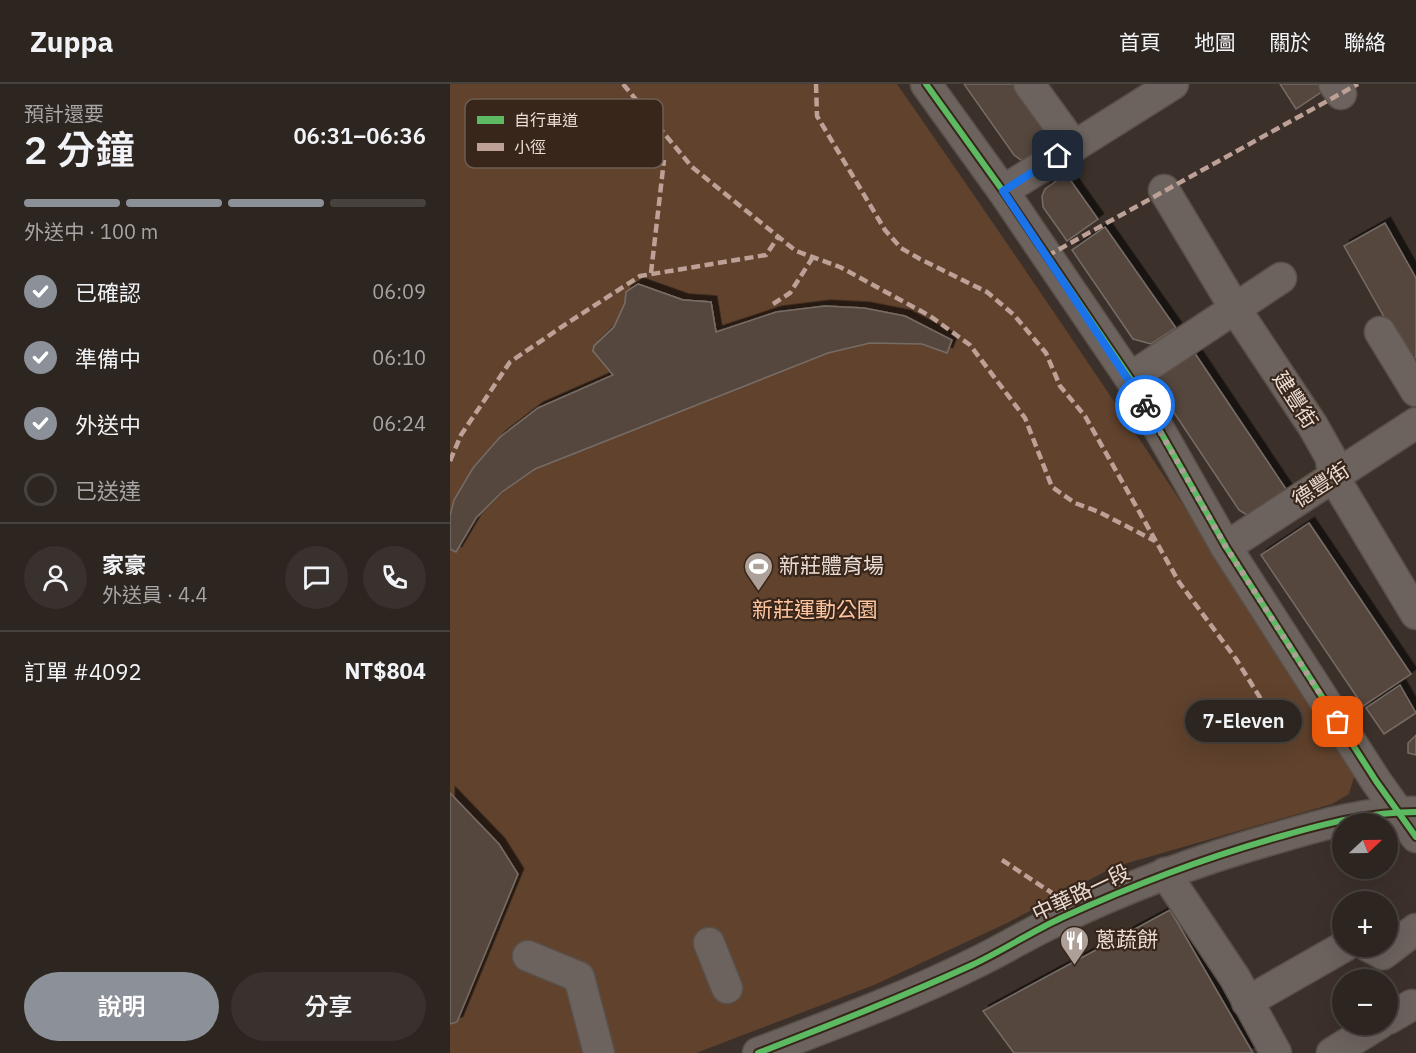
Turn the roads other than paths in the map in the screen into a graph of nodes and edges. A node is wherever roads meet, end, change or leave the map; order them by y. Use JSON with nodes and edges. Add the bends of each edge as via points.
{"nodes":[{"id":1,"x":926,"y":84,"type":"edge"},
{"id":2,"x":1029,"y":84,"type":"edge"},
{"id":3,"x":1173,"y":84,"type":"edge"},
{"id":4,"x":1074,"y":146,"type":"junction"},
{"id":5,"x":1164,"y":190,"type":"dead end"},
{"id":6,"x":1003,"y":191,"type":"junction"},
{"id":7,"x":1281,"y":278,"type":"dead end"},
{"id":8,"x":1236,"y":310,"type":"junction"},
{"id":9,"x":1380,"y":332,"type":"dead end"},
{"id":10,"x":1130,"y":378,"type":"junction"},
{"id":11,"x":1416,"y":391,"type":"edge"},
{"id":12,"x":1416,"y":423,"type":"edge"},
{"id":13,"x":1333,"y":476,"type":"junction"},
{"id":14,"x":1226,"y":547,"type":"junction"},
{"id":15,"x":1416,"y":614,"type":"edge"},
{"id":16,"x":1407,"y":812,"type":"edge"},
{"id":17,"x":1416,"y":837,"type":"edge"},
{"id":18,"x":1165,"y":873,"type":"junction"},
{"id":19,"x":1416,"y":929,"type":"edge"},
{"id":20,"x":709,"y":943,"type":"dead end"},
{"id":21,"x":1398,"y":943,"type":"edge"},
{"id":22,"x":1332,"y":954,"type":"edge"},
{"id":23,"x":528,"y":956,"type":"dead end"},
{"id":24,"x":727,"y":988,"type":"dead end"},
{"id":25,"x":1248,"y":1002,"type":"junction"},
{"id":26,"x":1361,"y":1035,"type":"edge"},
{"id":27,"x":768,"y":1051,"type":"edge"},
{"id":28,"x":599,"y":1053,"type":"edge"},
{"id":29,"x":1276,"y":1053,"type":"edge"},
{"id":30,"x":1332,"y":1053,"type":"edge"}],
"edges":[{"from":1,"to":6,"type":"street"},
{"from":2,"to":4,"type":"street"},
{"from":3,"to":4,"type":"street"},
{"from":4,"to":6,"type":"street"},
{"from":5,"to":8,"type":"street","name":"建豐街"},
{"from":6,"to":10,"type":"street"},
{"from":7,"to":8,"type":"street"},
{"from":8,"to":10,"type":"street"},
{"from":8,"to":13,"type":"street","name":"建豐街","via":[[1322,442],[1331,458]]},
{"from":9,"to":11,"type":"street"},
{"from":10,"to":14,"type":"street"},
{"from":12,"to":13,"type":"street","name":"德豐街"},
{"from":13,"to":14,"type":"street","name":"德豐街"},
{"from":13,"to":15,"type":"street","name":"建豐街"},
{"from":14,"to":16,"type":"street"},
{"from":16,"to":17,"type":"street"},
{"from":16,"to":18,"type":"street","name":"中華路一段","via":[[1329,823]]},
{"from":18,"to":25,"type":"street"},
{"from":18,"to":27,"type":"street","name":"中華路一段","via":[[1059,919],[975,964]]},
{"from":19,"to":21,"type":"street"},
{"from":20,"to":24,"type":"street"},
{"from":22,"to":25,"type":"street"},
{"from":23,"to":28,"type":"street","via":[[579,977]]},
{"from":25,"to":29,"type":"street"},
{"from":26,"to":30,"type":"street"}]}
